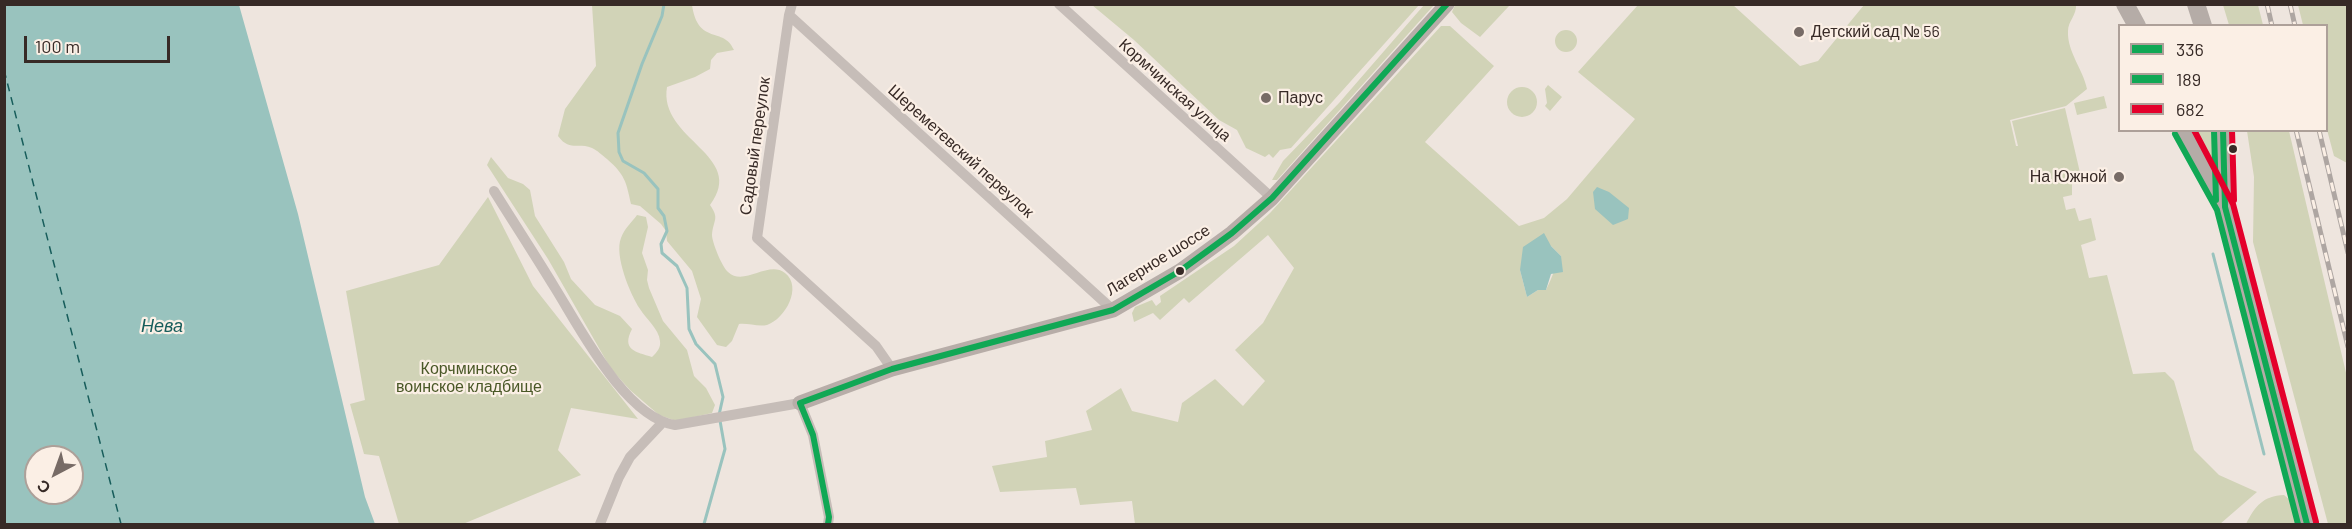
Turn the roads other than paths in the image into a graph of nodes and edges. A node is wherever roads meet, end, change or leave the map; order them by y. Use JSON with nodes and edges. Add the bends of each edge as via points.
{"nodes":[{"id":1,"x":1059,"y":4,"type":"edge"},
{"id":2,"x":1447,"y":4,"type":"edge"},
{"id":3,"x":2125,"y":4,"type":"edge"},
{"id":4,"x":2139,"y":4,"type":"edge"},
{"id":5,"x":2196,"y":4,"type":"edge"},
{"id":6,"x":790,"y":10,"type":"edge"},
{"id":7,"x":2137,"y":24,"type":"edge"},
{"id":8,"x":2144,"y":24,"type":"edge"},
{"id":9,"x":2202,"y":24,"type":"edge"},
{"id":10,"x":2185,"y":132,"type":"edge"},
{"id":11,"x":2223,"y":132,"type":"edge"},
{"id":12,"x":494,"y":191,"type":"dead end"},
{"id":13,"x":1272,"y":198,"type":"junction"},
{"id":14,"x":2225,"y":207,"type":"junction"},
{"id":15,"x":1113,"y":310,"type":"junction"},
{"id":16,"x":892,"y":369,"type":"junction"},
{"id":17,"x":800,"y":403,"type":"junction"},
{"id":18,"x":662,"y":423,"type":"junction"},
{"id":19,"x":600,"y":525,"type":"edge"},
{"id":20,"x":828,"y":525,"type":"edge"},
{"id":21,"x":2307,"y":525,"type":"edge"}],
"edges":[{"from":1,"to":13,"type":"street","name":"Кормчинская улица"},
{"from":2,"to":13,"type":"street","name":"Лагерное шоссе"},
{"from":3,"to":7,"type":"main road"},
{"from":4,"to":8,"type":"main road"},
{"from":5,"to":9,"type":"main road"},
{"from":6,"to":15,"type":"street","name":"Шереметевский переулок"},
{"from":6,"to":16,"type":"street","name":"Садовый переулок","via":[[757,238],[876,346]]},
{"from":10,"to":14,"type":"main road"},
{"from":11,"to":14,"type":"main road"},
{"from":12,"to":18,"type":"street","via":[[605,368],[642,408]]},
{"from":13,"to":15,"type":"street","name":"Лагерное шоссе","via":[[1195,261]]},
{"from":14,"to":21,"type":"main road"},
{"from":15,"to":16,"type":"street","name":"Лагерное шоссе"},
{"from":16,"to":17,"type":"street","name":"Лагерное шоссе"},
{"from":17,"to":18,"type":"street","via":[[675,425]]},
{"from":17,"to":20,"type":"street","via":[[813,435]]},
{"from":18,"to":19,"type":"street","via":[[630,457]]}]}
